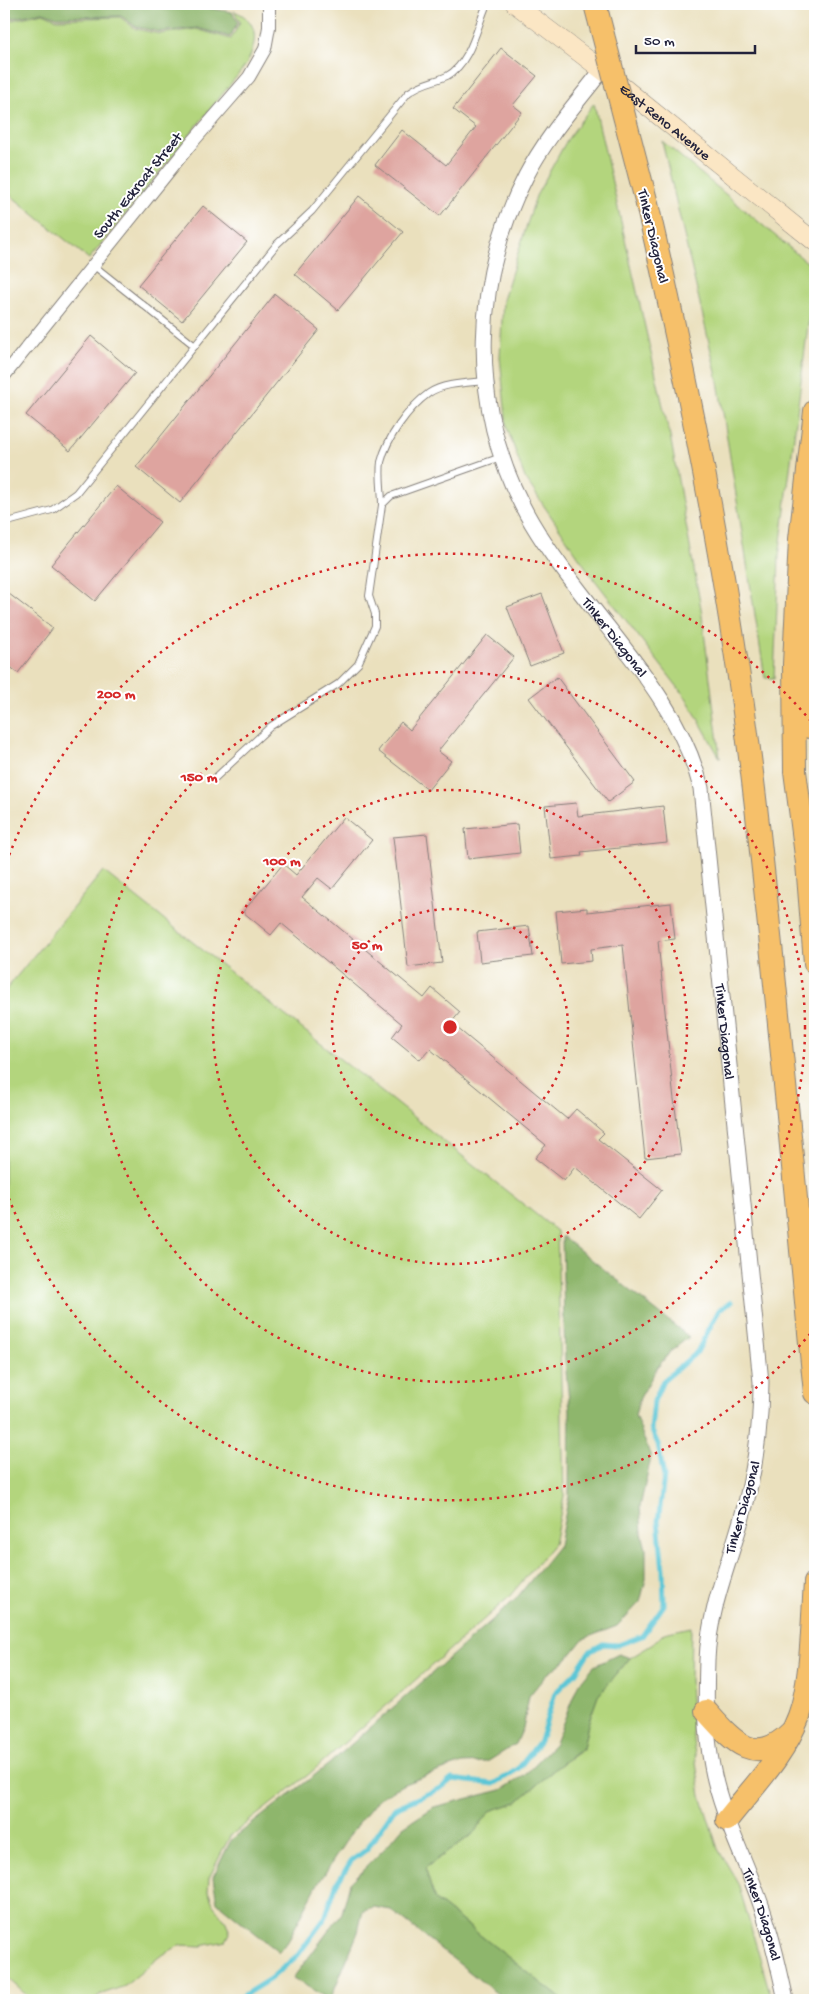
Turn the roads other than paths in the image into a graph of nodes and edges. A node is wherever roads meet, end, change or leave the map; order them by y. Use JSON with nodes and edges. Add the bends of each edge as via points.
{"nodes":[{"id":1,"x":269,"y":4,"type":"edge"},
{"id":2,"x":487,"y":4,"type":"edge"},
{"id":3,"x":516,"y":4,"type":"edge"},
{"id":4,"x":595,"y":4,"type":"edge"},
{"id":5,"x":602,"y":70,"type":"junction"},
{"id":6,"x":815,"y":242,"type":"edge"},
{"id":7,"x":93,"y":265,"type":"junction"},
{"id":8,"x":196,"y":346,"type":"junction"},
{"id":9,"x":4,"y":376,"type":"edge"},
{"id":10,"x":484,"y":381,"type":"junction"},
{"id":11,"x":815,"y":411,"type":"edge"},
{"id":12,"x":501,"y":457,"type":"junction"},
{"id":13,"x":382,"y":505,"type":"junction"},
{"id":14,"x":4,"y":523,"type":"edge"},
{"id":15,"x":815,"y":592,"type":"edge"},
{"id":16,"x":215,"y":778,"type":"dead end"},
{"id":17,"x":807,"y":863,"type":"junction"},
{"id":18,"x":815,"y":963,"type":"edge"},
{"id":19,"x":815,"y":1393,"type":"edge"},
{"id":20,"x":815,"y":1583,"type":"edge"},
{"id":21,"x":706,"y":1711,"type":"junction"},
{"id":22,"x":792,"y":1730,"type":"junction"},
{"id":23,"x":727,"y":1820,"type":"junction"},
{"id":24,"x":786,"y":2000,"type":"edge"}],
"edges":[{"from":1,"to":7,"type":"street","name":"South Eckroat Street","via":[[265,48],[249,77]]},
{"from":2,"to":8,"type":"lane","via":[[463,63],[448,75],[420,84],[408,93],[312,211],[277,244]]},
{"from":3,"to":5,"type":"main road","name":"East Reno Avenue"},
{"from":4,"to":19,"type":"highway","name":"Tinker Diagonal","bridge":true,"via":[[672,311],[731,627],[755,797]]},
{"from":5,"to":6,"type":"main road","name":"East Reno Avenue"},
{"from":5,"to":10,"type":"street","name":"Tinker Diagonal","via":[[562,121],[526,176],[498,243],[487,293]]},
{"from":7,"to":8,"type":"lane"},
{"from":7,"to":9,"type":"street","name":"South Eckroat Street"},
{"from":8,"to":14,"type":"lane","via":[[76,493],[52,510]]},
{"from":10,"to":12,"type":"street","name":"Tinker Diagonal"},
{"from":10,"to":13,"type":"lane","via":[[453,385],[429,393],[412,410],[393,434],[381,463]]},
{"from":11,"to":17,"type":"highway","via":[[800,539],[794,664],[795,771]]},
{"from":12,"to":13,"type":"lane","via":[[391,496]]},
{"from":12,"to":21,"type":"street","name":"Tinker Diagonal","via":[[521,504],[545,544],[675,721],[692,756],[701,788],[761,1382],[755,1466],[742,1519],[721,1580],[710,1634]]},
{"from":13,"to":16,"type":"lane","via":[[369,596],[375,626],[358,664],[338,684],[271,726]]},
{"from":15,"to":17,"type":"highway"},
{"from":17,"to":18,"type":"highway"},
{"from":20,"to":22,"type":"highway","via":[[806,1686],[800,1715]]},
{"from":21,"to":22,"type":"highway","via":[[733,1741],[753,1749],[772,1747]]},
{"from":21,"to":23,"type":"street","name":"Tinker Diagonal","via":[[712,1765]]},
{"from":22,"to":23,"type":"highway","via":[[780,1754]]},
{"from":23,"to":24,"type":"street","name":"Tinker Diagonal","via":[[768,1925]]}]}
